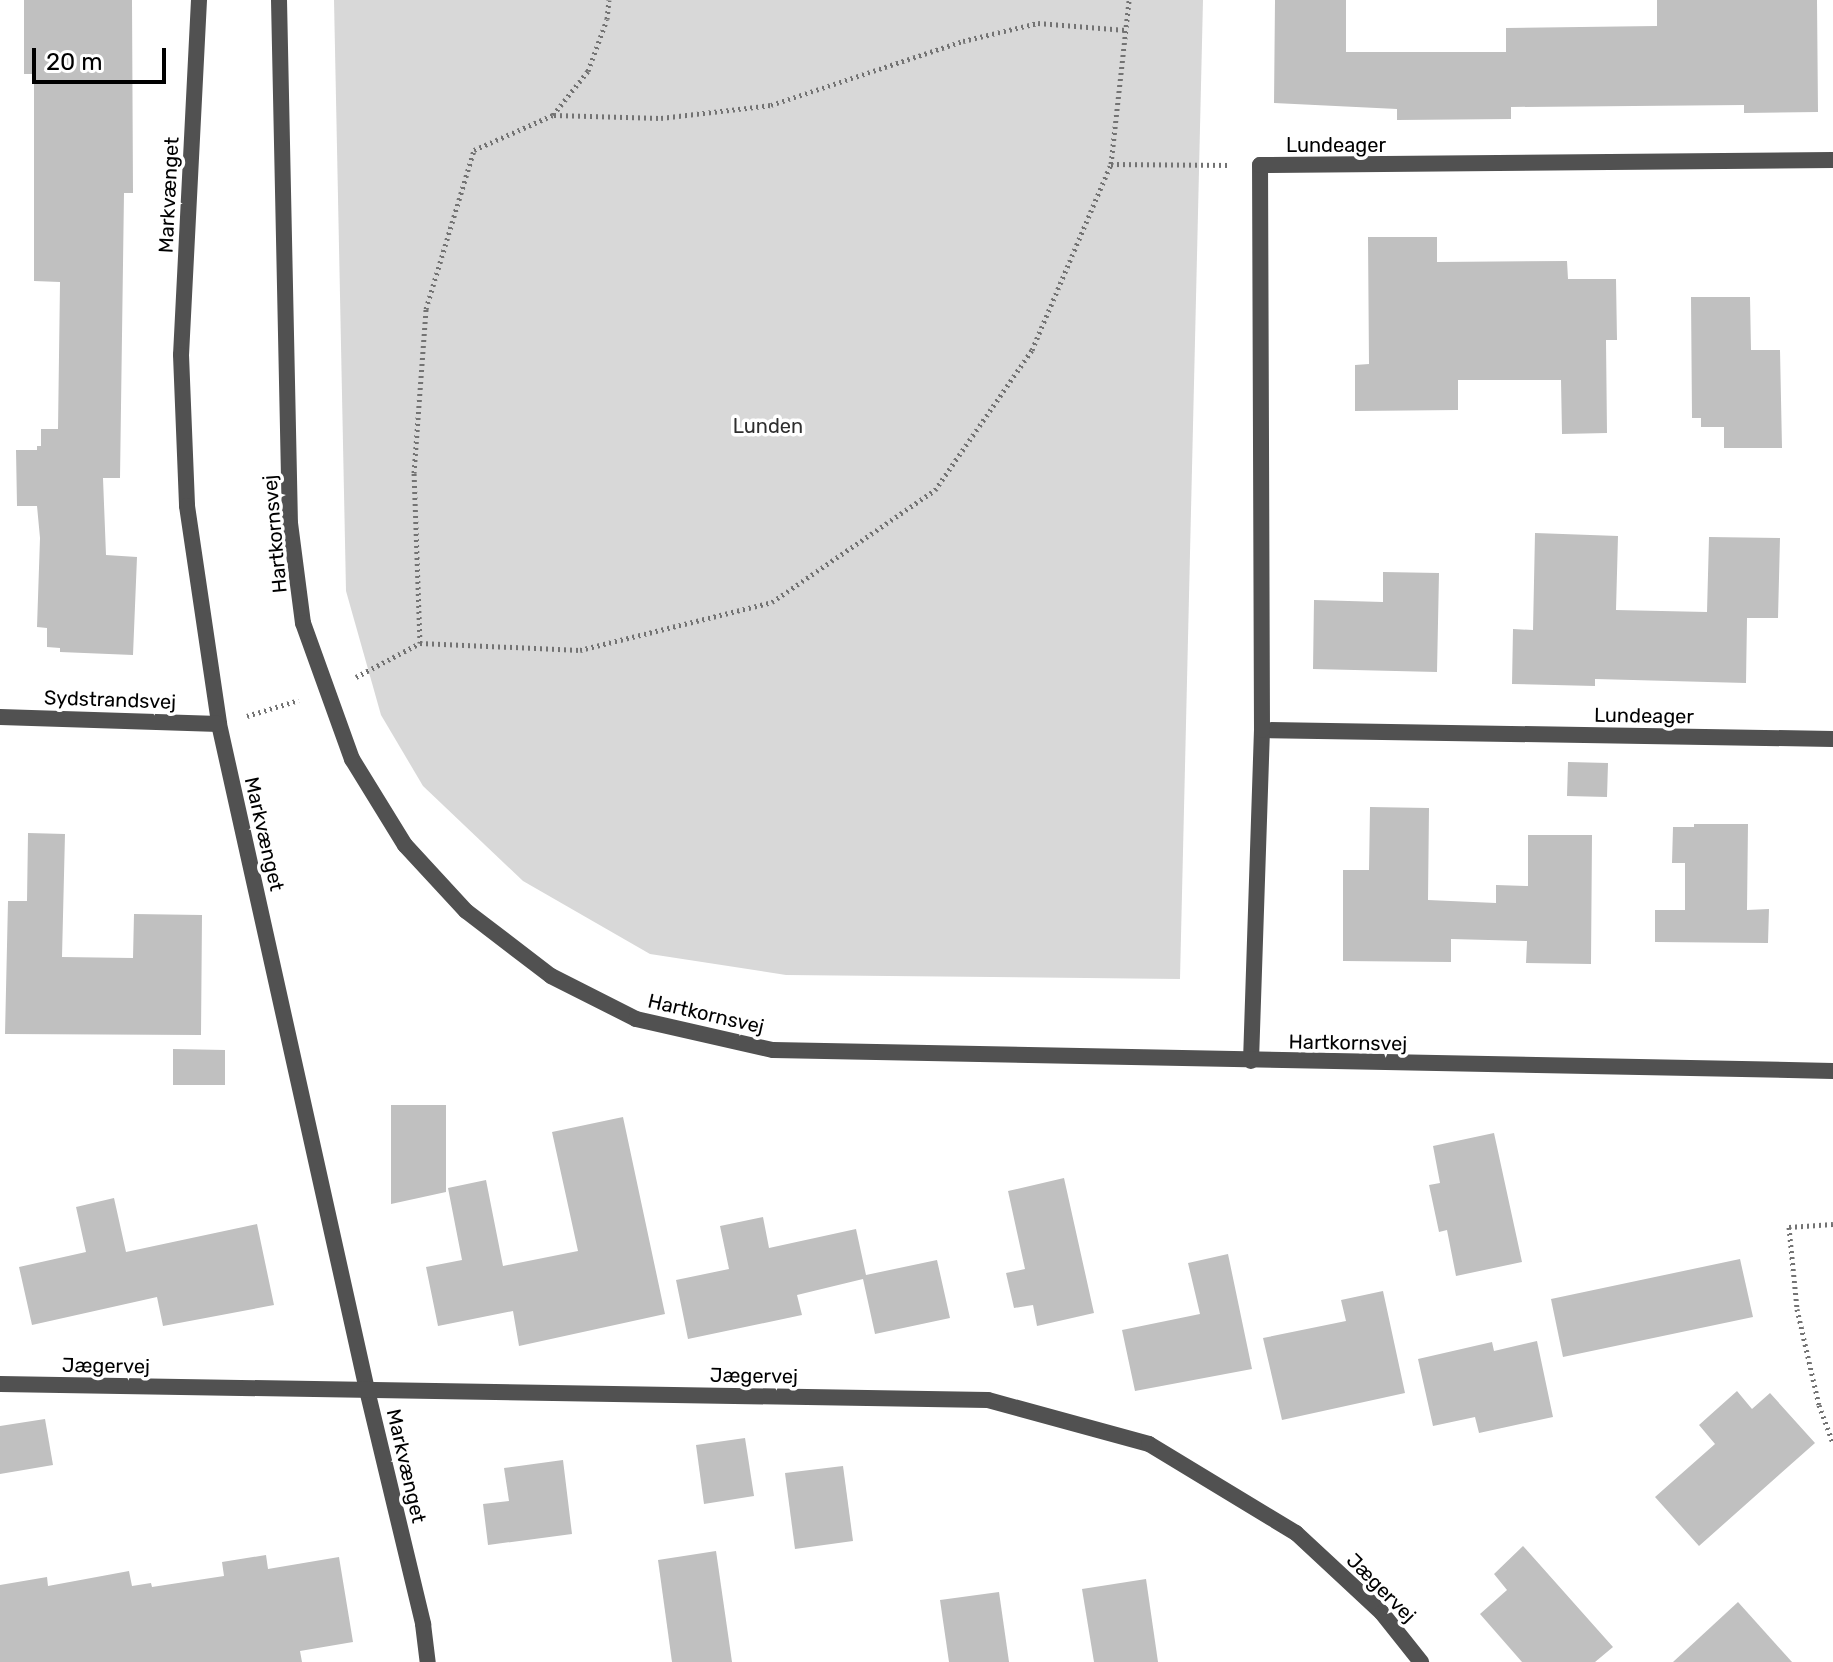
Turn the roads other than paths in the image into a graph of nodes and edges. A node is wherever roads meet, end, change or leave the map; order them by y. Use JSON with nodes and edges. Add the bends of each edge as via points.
{"nodes":[{"id":1,"x":199,"y":0,"type":"edge"},
{"id":2,"x":279,"y":0,"type":"edge"},
{"id":3,"x":1833,"y":160,"type":"edge"},
{"id":4,"x":0,"y":717,"type":"edge"},
{"id":5,"x":219,"y":724,"type":"junction"},
{"id":6,"x":1262,"y":730,"type":"junction"},
{"id":7,"x":1833,"y":739,"type":"edge"},
{"id":8,"x":1251,"y":1061,"type":"junction"},
{"id":9,"x":1833,"y":1071,"type":"edge"},
{"id":10,"x":0,"y":1384,"type":"edge"},
{"id":11,"x":367,"y":1390,"type":"junction"},
{"id":12,"x":428,"y":1662,"type":"edge"},
{"id":13,"x":1421,"y":1662,"type":"edge"}],
"edges":[{"from":1,"to":5,"type":"street","name":"Markvænget","via":[[182,370],[187,506]]},
{"from":2,"to":8,"type":"street","name":"Hartkornsvej","via":[[290,523],[303,623],[352,759],[405,845],[466,911],[551,976],[636,1019],[773,1050]]},
{"from":3,"to":6,"type":"street","name":"Lundeager","via":[[1260,165]]},
{"from":4,"to":5,"type":"street","name":"Sydstrandsvej"},
{"from":5,"to":11,"type":"street","name":"Markvænget"},
{"from":6,"to":7,"type":"street","name":"Lundeager"},
{"from":6,"to":8,"type":"street","name":"Lundeager"},
{"from":8,"to":9,"type":"street","name":"Hartkornsvej"},
{"from":10,"to":11,"type":"street","name":"Jægervej"},
{"from":11,"to":12,"type":"street","name":"Markvænget"},
{"from":11,"to":13,"type":"street","name":"Jægervej","via":[[988,1400],[1149,1444],[1296,1533],[1382,1613]]}]}
